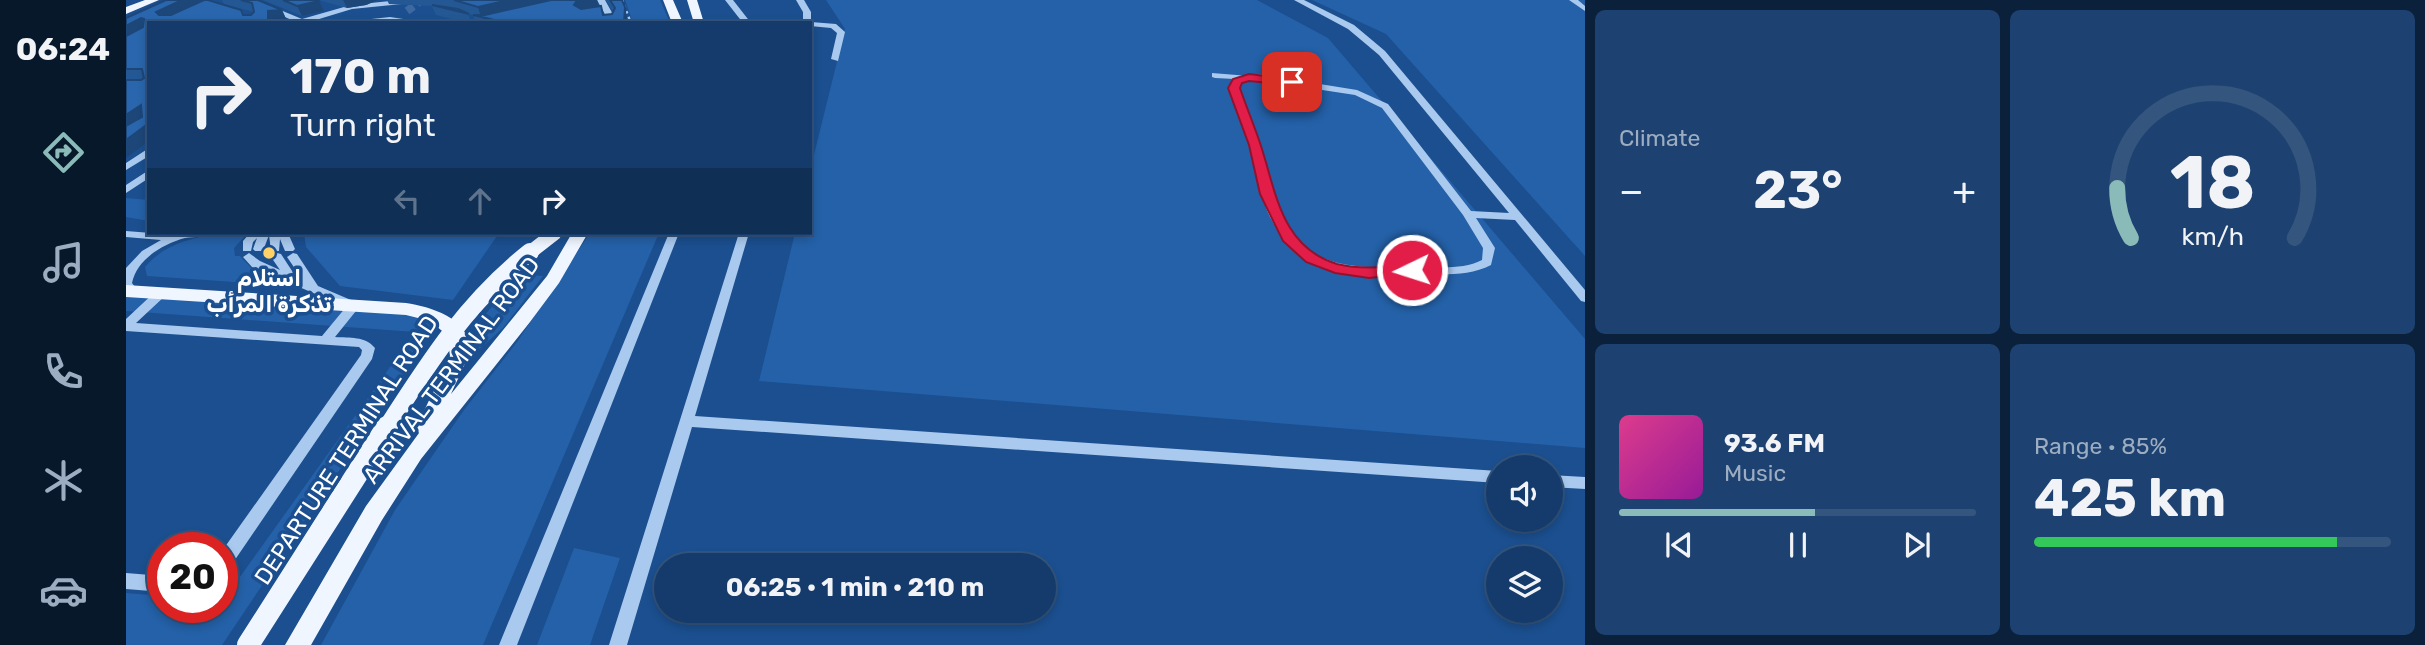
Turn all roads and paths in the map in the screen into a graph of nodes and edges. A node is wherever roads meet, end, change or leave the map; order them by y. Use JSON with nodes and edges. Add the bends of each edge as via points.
{"nodes":[{"id":1,"x":154,"y":0,"type":"edge"},
{"id":2,"x":250,"y":0,"type":"edge"},
{"id":3,"x":601,"y":0,"type":"edge"},
{"id":4,"x":622,"y":0,"type":"edge"},
{"id":5,"x":668,"y":0,"type":"edge"},
{"id":6,"x":692,"y":0,"type":"edge"},
{"id":7,"x":729,"y":0,"type":"edge"},
{"id":8,"x":800,"y":0,"type":"edge"},
{"id":9,"x":1298,"y":0,"type":"edge"},
{"id":10,"x":1573,"y":0,"type":"edge"},
{"id":11,"x":323,"y":5,"type":"dead end"},
{"id":12,"x":406,"y":6,"type":"edge"},
{"id":13,"x":1585,"y":9,"type":"edge"},
{"id":14,"x":126,"y":11,"type":"edge"},
{"id":15,"x":335,"y":11,"type":"junction"},
{"id":16,"x":608,"y":11,"type":"junction"},
{"id":17,"x":298,"y":12,"type":"edge"},
{"id":18,"x":595,"y":13,"type":"edge"},
{"id":19,"x":311,"y":18,"type":"junction"},
{"id":20,"x":390,"y":19,"type":"junction"},
{"id":21,"x":296,"y":21,"type":"edge"},
{"id":22,"x":301,"y":21,"type":"edge"},
{"id":23,"x":372,"y":21,"type":"edge"},
{"id":24,"x":423,"y":21,"type":"edge"},
{"id":25,"x":610,"y":21,"type":"edge"},
{"id":26,"x":630,"y":21,"type":"edge"},
{"id":27,"x":677,"y":21,"type":"edge"},
{"id":28,"x":698,"y":21,"type":"edge"},
{"id":29,"x":745,"y":21,"type":"edge"},
{"id":30,"x":809,"y":21,"type":"edge"},
{"id":31,"x":812,"y":23,"type":"edge"},
{"id":32,"x":835,"y":59,"type":"dead end"},
{"id":33,"x":1215,"y":75,"type":"dead end"},
{"id":34,"x":1249,"y":77,"type":"junction"},
{"id":35,"x":147,"y":152,"type":"edge"},
{"id":36,"x":126,"y":167,"type":"edge"},
{"id":37,"x":147,"y":174,"type":"edge"},
{"id":38,"x":126,"y":190,"type":"edge"},
{"id":39,"x":1468,"y":214,"type":"junction"},
{"id":40,"x":1518,"y":217,"type":"junction"},
{"id":41,"x":126,"y":234,"type":"edge"},
{"id":42,"x":194,"y":235,"type":"edge"},
{"id":43,"x":254,"y":235,"type":"edge"},
{"id":44,"x":263,"y":235,"type":"edge"},
{"id":45,"x":274,"y":235,"type":"edge"},
{"id":46,"x":284,"y":235,"type":"edge"},
{"id":47,"x":552,"y":235,"type":"edge"},
{"id":48,"x":579,"y":235,"type":"edge"},
{"id":49,"x":673,"y":235,"type":"edge"},
{"id":50,"x":743,"y":235,"type":"edge"},
{"id":51,"x":180,"y":237,"type":"junction"},
{"id":52,"x":254,"y":253,"type":"junction"},
{"id":53,"x":291,"y":278,"type":"junction"},
{"id":54,"x":312,"y":287,"type":"junction"},
{"id":55,"x":129,"y":291,"type":"edge"},
{"id":56,"x":161,"y":293,"type":"junction"},
{"id":57,"x":1585,"y":298,"type":"edge"},
{"id":58,"x":354,"y":306,"type":"junction"},
{"id":59,"x":126,"y":327,"type":"edge"},
{"id":60,"x":325,"y":341,"type":"junction"},
{"id":61,"x":686,"y":421,"type":"junction"},
{"id":62,"x":414,"y":453,"type":"junction"},
{"id":63,"x":1486,"y":476,"type":"edge"},
{"id":64,"x":1563,"y":482,"type":"edge"},
{"id":65,"x":1585,"y":483,"type":"edge"},
{"id":66,"x":238,"y":542,"type":"edge"},
{"id":67,"x":126,"y":581,"type":"edge"},
{"id":68,"x":147,"y":583,"type":"edge"},
{"id":69,"x":248,"y":645,"type":"edge"},
{"id":70,"x":297,"y":645,"type":"edge"},
{"id":71,"x":508,"y":645,"type":"edge"},
{"id":72,"x":618,"y":645,"type":"edge"}],
"edges":[{"from":1,"to":14,"type":"main road"},
{"from":2,"to":21,"type":"lane"},
{"from":3,"to":16,"type":"lane"},
{"from":4,"to":26,"type":"path"},
{"from":5,"to":27,"type":"main road"},
{"from":6,"to":28,"type":"main road"},
{"from":7,"to":29,"type":"lane"},
{"from":8,"to":30,"type":"lane"},
{"from":9,"to":40,"type":"lane","via":[[1351,27],[1373,44]]},
{"from":10,"to":13,"type":"lane"},
{"from":11,"to":15,"type":"lane"},
{"from":12,"to":15,"type":"lane"},
{"from":12,"to":20,"type":"lane"},
{"from":15,"to":19,"type":"lane"},
{"from":16,"to":18,"type":"lane"},
{"from":16,"to":25,"type":"lane"},
{"from":17,"to":19,"type":"lane"},
{"from":19,"to":22,"type":"lane"},
{"from":20,"to":23,"type":"lane"},
{"from":20,"to":24,"type":"lane","via":[[417,16]]},
{"from":31,"to":32,"type":"lane","via":[[841,32]]},
{"from":33,"to":34,"type":"lane"},
{"from":34,"to":39,"type":"lane","via":[[1345,90],[1377,101],[1391,111]]},
{"from":34,"to":39,"type":"lane","via":[[1237,81],[1234,88],[1255,145],[1266,194],[1288,238],[1311,259],[1358,272],[1476,268],[1487,262],[1490,254]]},
{"from":35,"to":36,"type":"lane"},
{"from":37,"to":38,"type":"lane"},
{"from":39,"to":40,"type":"lane"},
{"from":40,"to":57,"type":"lane"},
{"from":41,"to":51,"type":"lane"},
{"from":42,"to":51,"type":"lane"},
{"from":43,"to":52,"type":"lane","via":[[248,240]]},
{"from":44,"to":52,"type":"lane"},
{"from":45,"to":53,"type":"lane","via":[[276,253]]},
{"from":46,"to":54,"type":"lane"},
{"from":47,"to":69,"type":"main road","name":"DEPARTURE TERMINAL ROAD","bridge":true,"via":[[479,300],[438,347]]},
{"from":48,"to":62,"type":"main road","name":"ARRIVAL TERMINAL ROAD","via":[[524,318]]},
{"from":49,"to":71,"type":"lane"},
{"from":50,"to":61,"type":"lane"},
{"from":51,"to":55,"type":"lane","via":[[154,248],[135,264],[126,279]]},
{"from":52,"to":53,"type":"lane","via":[[257,264]]},
{"from":53,"to":54,"type":"lane"},
{"from":54,"to":58,"type":"lane"},
{"from":55,"to":56,"type":"main road"},
{"from":56,"to":58,"type":"main road"},
{"from":56,"to":59,"type":"lane"},
{"from":58,"to":60,"type":"lane"},
{"from":58,"to":62,"type":"main road","via":[[422,311],[448,322],[456,332],[459,356]]},
{"from":59,"to":60,"type":"lane"},
{"from":60,"to":66,"type":"lane","via":[[362,343],[369,352]]},
{"from":61,"to":63,"type":"lane"},
{"from":61,"to":72,"type":"lane"},
{"from":62,"to":70,"type":"main road","name":"ARRIVAL TERMINAL ROAD"},
{"from":64,"to":65,"type":"lane"},
{"from":67,"to":68,"type":"lane"}]}
